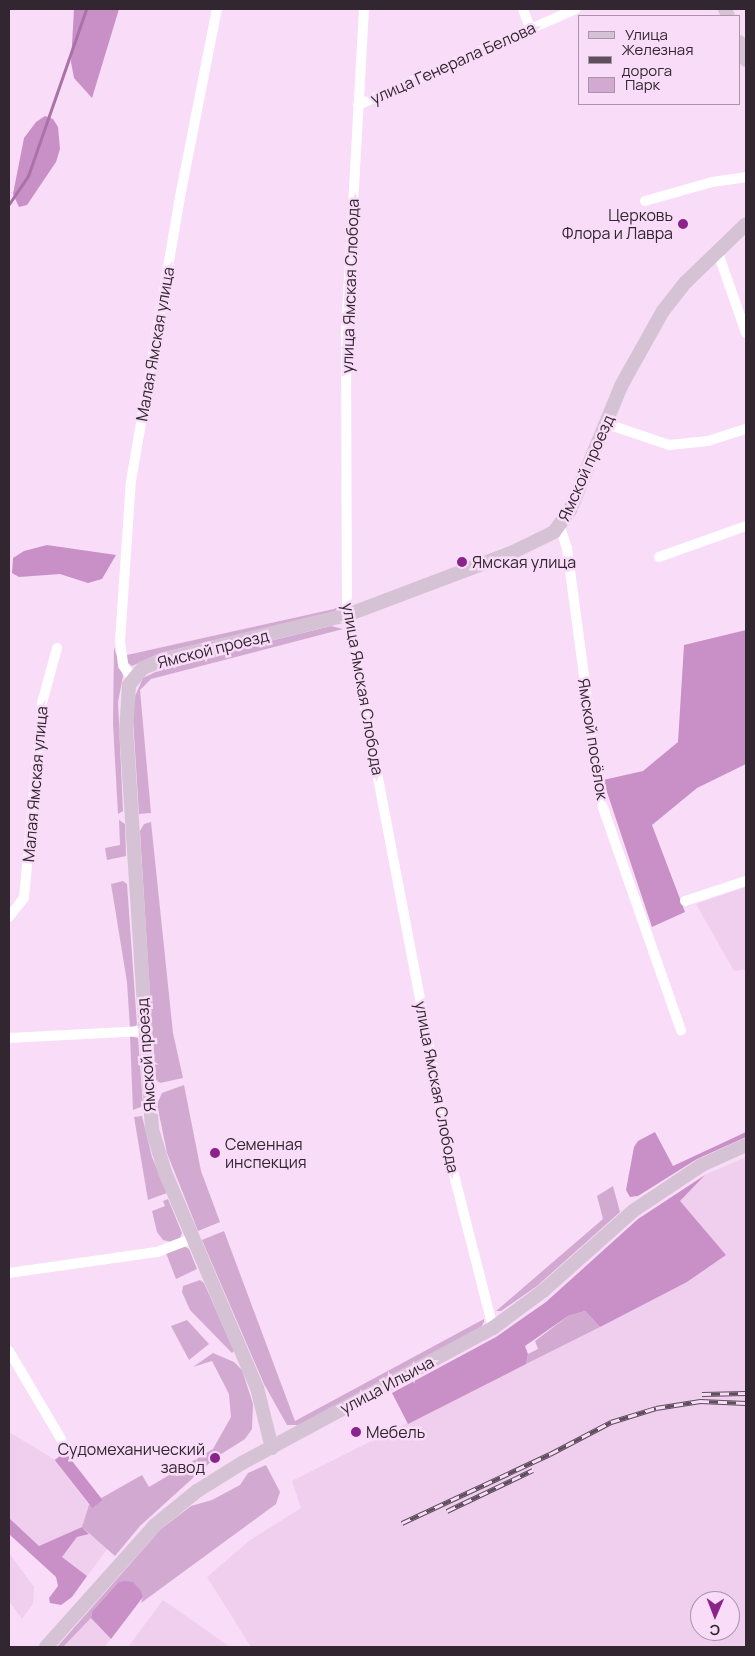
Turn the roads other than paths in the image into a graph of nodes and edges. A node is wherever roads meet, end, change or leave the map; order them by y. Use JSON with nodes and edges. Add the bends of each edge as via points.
{"nodes":[{"id":1,"x":217,"y":9,"type":"edge"},
{"id":2,"x":364,"y":9,"type":"edge"},
{"id":3,"x":523,"y":9,"type":"edge"},
{"id":4,"x":576,"y":9,"type":"edge"},
{"id":5,"x":530,"y":28,"type":"junction"},
{"id":6,"x":740,"y":45,"type":"edge"},
{"id":7,"x":746,"y":60,"type":"edge"},
{"id":8,"x":358,"y":106,"type":"junction"},
{"id":9,"x":746,"y":177,"type":"edge"},
{"id":10,"x":645,"y":201,"type":"dead end"},
{"id":11,"x":746,"y":224,"type":"edge"},
{"id":12,"x":717,"y":250,"type":"junction"},
{"id":13,"x":746,"y":333,"type":"edge"},
{"id":14,"x":607,"y":424,"type":"junction"},
{"id":15,"x":746,"y":429,"type":"edge"},
{"id":16,"x":746,"y":526,"type":"edge"},
{"id":17,"x":560,"y":527,"type":"junction"},
{"id":18,"x":659,"y":557,"type":"dead end"},
{"id":19,"x":347,"y":615,"type":"junction"},
{"id":20,"x":57,"y":648,"type":"dead end"},
{"id":21,"x":133,"y":679,"type":"junction"},
{"id":22,"x":746,"y":881,"type":"edge"},
{"id":23,"x":685,"y":901,"type":"dead end"},
{"id":24,"x":9,"y":917,"type":"edge"},
{"id":25,"x":681,"y":1030,"type":"dead end"},
{"id":26,"x":144,"y":1031,"type":"junction"},
{"id":27,"x":9,"y":1038,"type":"edge"},
{"id":28,"x":746,"y":1145,"type":"edge"},
{"id":29,"x":193,"y":1238,"type":"junction"},
{"id":30,"x":9,"y":1273,"type":"edge"},
{"id":31,"x":493,"y":1328,"type":"junction"},
{"id":32,"x":9,"y":1351,"type":"edge"},
{"id":33,"x":61,"y":1439,"type":"dead end"},
{"id":34,"x":272,"y":1448,"type":"junction"},
{"id":35,"x":46,"y":1647,"type":"edge"}],
"edges":[{"from":1,"to":21,"type":"street","name":"Малая Ямская улица","via":[[180,197],[131,481],[120,641],[123,665]]},
{"from":2,"to":8,"type":"street","name":"улица Ямская Слобода"},
{"from":3,"to":5,"type":"street"},
{"from":4,"to":5,"type":"street","name":"улица Генерала Белова"},
{"from":5,"to":8,"type":"street","name":"улица Генерала Белова"},
{"from":6,"to":7,"type":"main road"},
{"from":8,"to":19,"type":"street","name":"улица Ямская Слобода","via":[[346,336]]},
{"from":9,"to":10,"type":"street","via":[[712,182]]},
{"from":11,"to":12,"type":"main road","name":"Ямской проезд"},
{"from":12,"to":13,"type":"street"},
{"from":12,"to":14,"type":"main road","name":"Ямской проезд","via":[[663,312],[622,386]]},
{"from":14,"to":15,"type":"street","via":[[669,445],[708,440]]},
{"from":14,"to":17,"type":"main road","name":"Ямской проезд"},
{"from":16,"to":18,"type":"street"},
{"from":17,"to":19,"type":"main road","name":"Ямской проезд","via":[[511,553]]},
{"from":17,"to":25,"type":"street","name":"Ямской посёлок","via":[[567,548],[601,802]]},
{"from":19,"to":21,"type":"main road","name":"Ямской проезд","via":[[165,659],[144,668]]},
{"from":19,"to":31,"type":"street","name":"улица Ямская Слобода","via":[[452,1167]]},
{"from":20,"to":24,"type":"street","name":"Малая Ямская улица","via":[[42,703],[24,898]]},
{"from":21,"to":26,"type":"main road","name":"Ямской проезд","via":[[126,698],[126,723]]},
{"from":22,"to":23,"type":"street"},
{"from":26,"to":27,"type":"street"},
{"from":26,"to":29,"type":"main road","name":"Ямской проезд","via":[[154,1134]]},
{"from":28,"to":31,"type":"main road","name":"улица Ильича","via":[[702,1165],[633,1211],[543,1291]]},
{"from":29,"to":30,"type":"street","via":[[157,1252]]},
{"from":29,"to":34,"type":"main road","name":"Ямской проезд","via":[[257,1388]]},
{"from":31,"to":34,"type":"main road","name":"улица Ильича"},
{"from":32,"to":33,"type":"street"},
{"from":34,"to":35,"type":"main road","name":"улица Ильича","via":[[223,1474],[161,1520]]}]}
